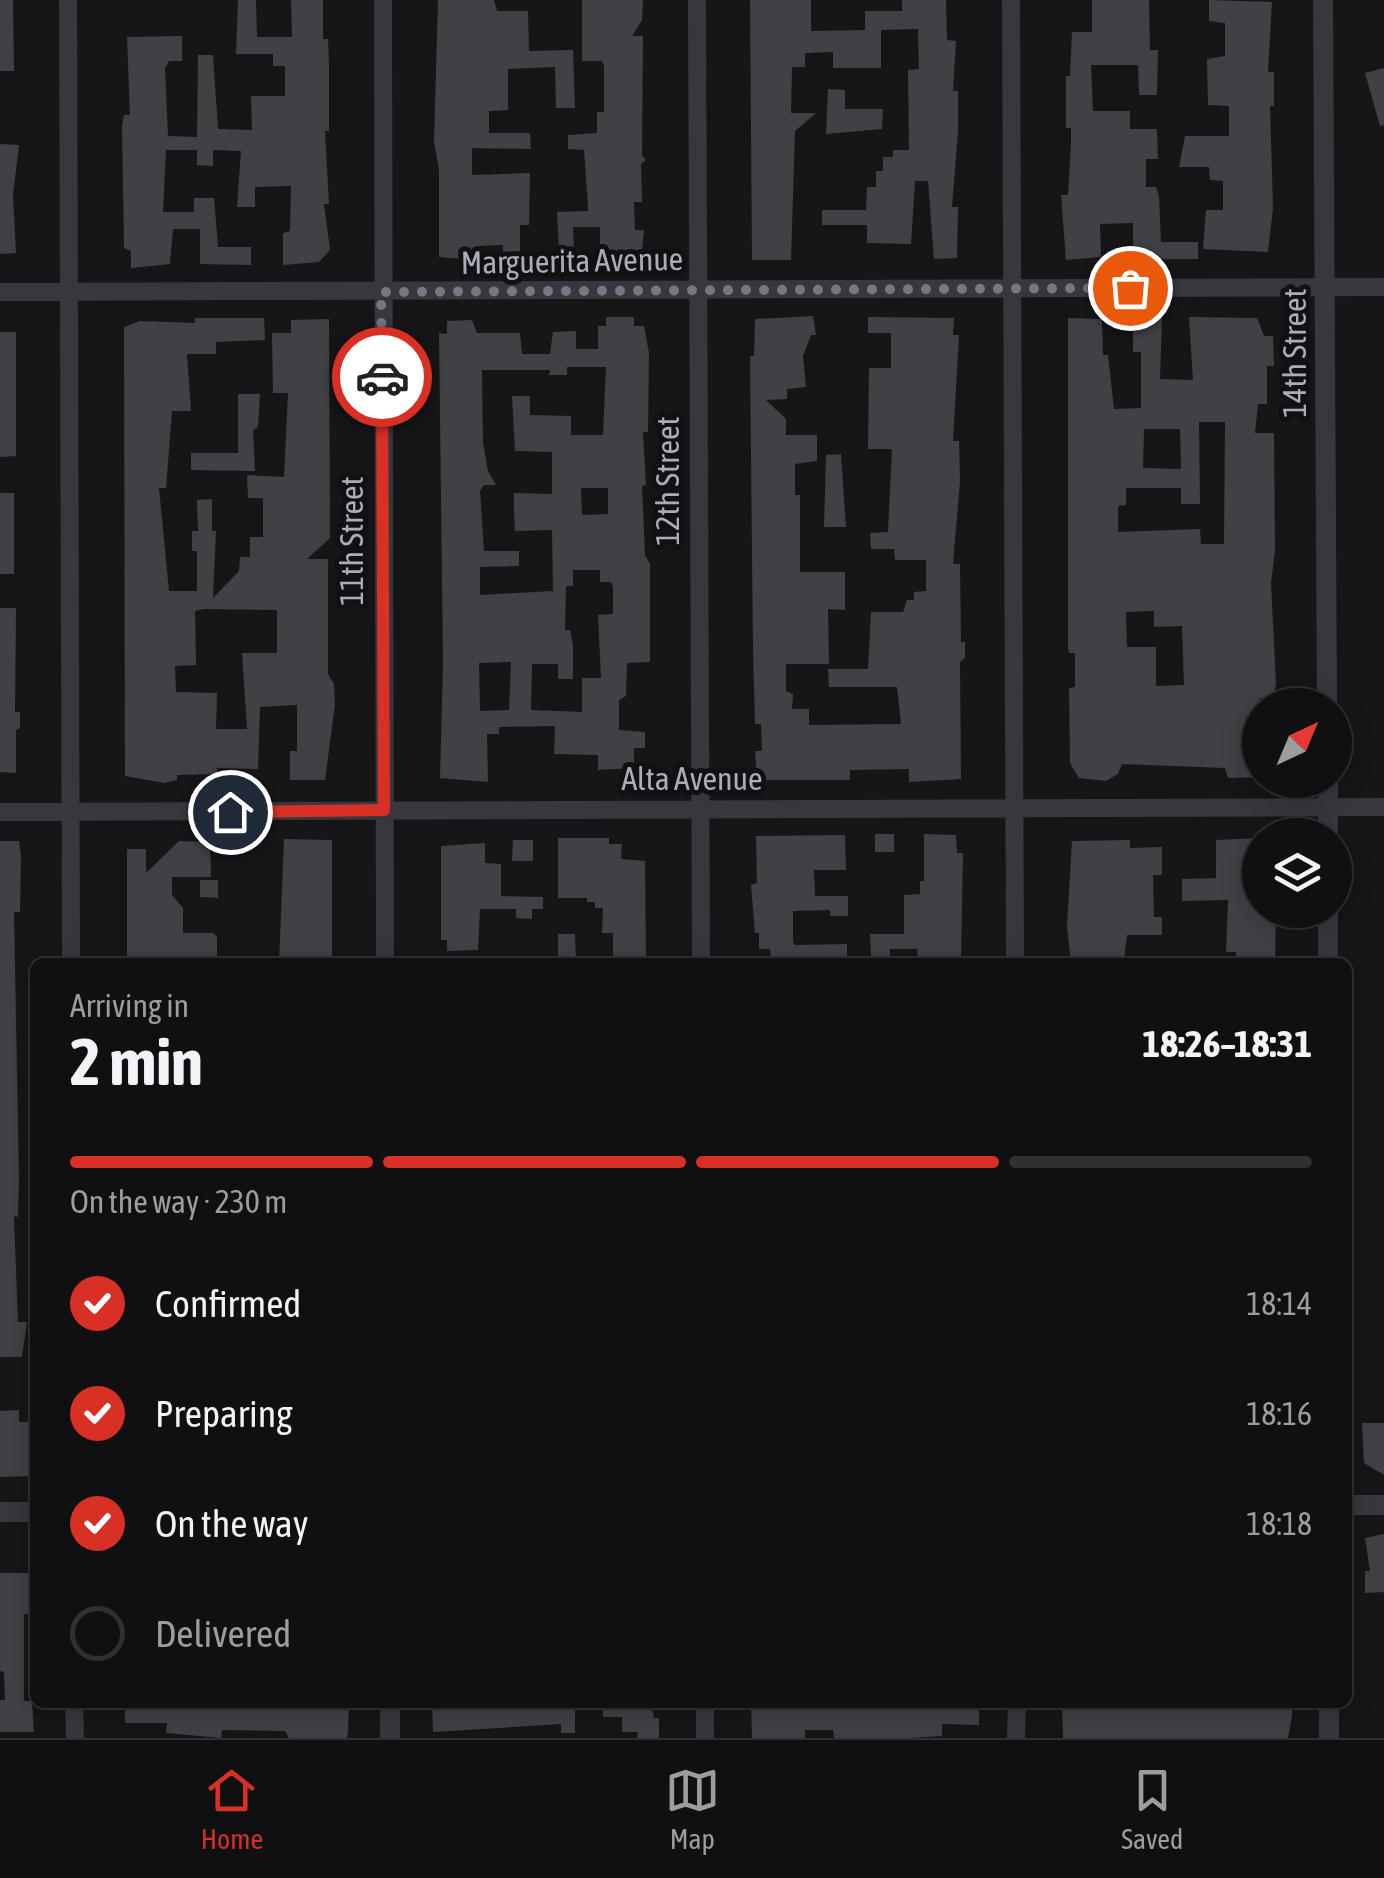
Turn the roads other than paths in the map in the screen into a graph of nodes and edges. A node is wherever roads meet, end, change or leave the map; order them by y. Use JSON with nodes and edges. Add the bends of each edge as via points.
{"nodes":[{"id":1,"x":68,"y":0,"type":"edge"},
{"id":2,"x":383,"y":0,"type":"edge"},
{"id":3,"x":697,"y":0,"type":"edge"},
{"id":4,"x":1011,"y":0,"type":"edge"},
{"id":5,"x":1323,"y":0,"type":"edge"},
{"id":6,"x":1324,"y":286,"type":"junction"},
{"id":7,"x":1012,"y":288,"type":"junction"},
{"id":8,"x":1384,"y":288,"type":"edge"},
{"id":9,"x":697,"y":289,"type":"junction"},
{"id":10,"x":0,"y":292,"type":"edge"},
{"id":11,"x":68,"y":292,"type":"junction"},
{"id":12,"x":381,"y":292,"type":"junction"},
{"id":13,"x":1327,"y":688,"type":"edge"},
{"id":14,"x":1328,"y":798,"type":"edge"},
{"id":15,"x":1328,"y":805,"type":"junction"},
{"id":16,"x":1384,"y":806,"type":"edge"},
{"id":17,"x":700,"y":808,"type":"junction"},
{"id":18,"x":1014,"y":808,"type":"junction"},
{"id":19,"x":384,"y":810,"type":"junction"},
{"id":20,"x":0,"y":812,"type":"edge"},
{"id":21,"x":70,"y":812,"type":"junction"},
{"id":22,"x":1328,"y":818,"type":"edge"},
{"id":23,"x":1328,"y":928,"type":"edge"},
{"id":24,"x":71,"y":958,"type":"edge"},
{"id":25,"x":385,"y":958,"type":"edge"},
{"id":26,"x":701,"y":958,"type":"edge"},
{"id":27,"x":1014,"y":958,"type":"edge"},
{"id":28,"x":1328,"y":958,"type":"edge"},
{"id":29,"x":1384,"y":1505,"type":"edge"},
{"id":30,"x":1352,"y":1506,"type":"edge"},
{"id":31,"x":0,"y":1512,"type":"edge"},
{"id":32,"x":30,"y":1512,"type":"edge"},
{"id":33,"x":74,"y":1708,"type":"edge"},
{"id":34,"x":390,"y":1708,"type":"edge"},
{"id":35,"x":704,"y":1708,"type":"edge"},
{"id":36,"x":1016,"y":1708,"type":"edge"},
{"id":37,"x":1329,"y":1708,"type":"edge"},
{"id":38,"x":75,"y":1738,"type":"edge"},
{"id":39,"x":390,"y":1738,"type":"edge"},
{"id":40,"x":705,"y":1738,"type":"edge"},
{"id":41,"x":1016,"y":1738,"type":"edge"},
{"id":42,"x":1329,"y":1738,"type":"edge"}],
"edges":[{"from":1,"to":11,"type":"street"},
{"from":2,"to":12,"type":"street","name":"11th Street"},
{"from":3,"to":9,"type":"street","name":"12th Street"},
{"from":4,"to":7,"type":"street"},
{"from":5,"to":6,"type":"street","name":"14th Street"},
{"from":6,"to":7,"type":"street","name":"Marguerita Avenue"},
{"from":6,"to":8,"type":"street","name":"Marguerita Avenue"},
{"from":6,"to":13,"type":"street","name":"14th Street"},
{"from":7,"to":9,"type":"street","name":"Marguerita Avenue"},
{"from":7,"to":18,"type":"street"},
{"from":9,"to":12,"type":"street","name":"Marguerita Avenue"},
{"from":9,"to":17,"type":"street","name":"12th Street"},
{"from":10,"to":11,"type":"street","name":"Marguerita Avenue"},
{"from":11,"to":12,"type":"street","name":"Marguerita Avenue"},
{"from":11,"to":21,"type":"street"},
{"from":12,"to":19,"type":"street","name":"11th Street"},
{"from":14,"to":15,"type":"street"},
{"from":15,"to":16,"type":"street","name":"Alta Avenue"},
{"from":15,"to":18,"type":"street","name":"Alta Avenue"},
{"from":15,"to":22,"type":"street"},
{"from":17,"to":18,"type":"street","name":"Alta Avenue"},
{"from":17,"to":19,"type":"street","name":"Alta Avenue"},
{"from":17,"to":26,"type":"street","name":"12th Street"},
{"from":18,"to":27,"type":"street"},
{"from":19,"to":21,"type":"street","name":"Alta Avenue"},
{"from":19,"to":25,"type":"street","name":"11th Street"},
{"from":20,"to":21,"type":"street","name":"Alta Avenue"},
{"from":21,"to":24,"type":"street"},
{"from":23,"to":28,"type":"street"},
{"from":29,"to":30,"type":"street"},
{"from":31,"to":32,"type":"street"},
{"from":33,"to":38,"type":"street"},
{"from":34,"to":39,"type":"street"},
{"from":35,"to":40,"type":"street"},
{"from":36,"to":41,"type":"street"},
{"from":37,"to":42,"type":"street"}]}
